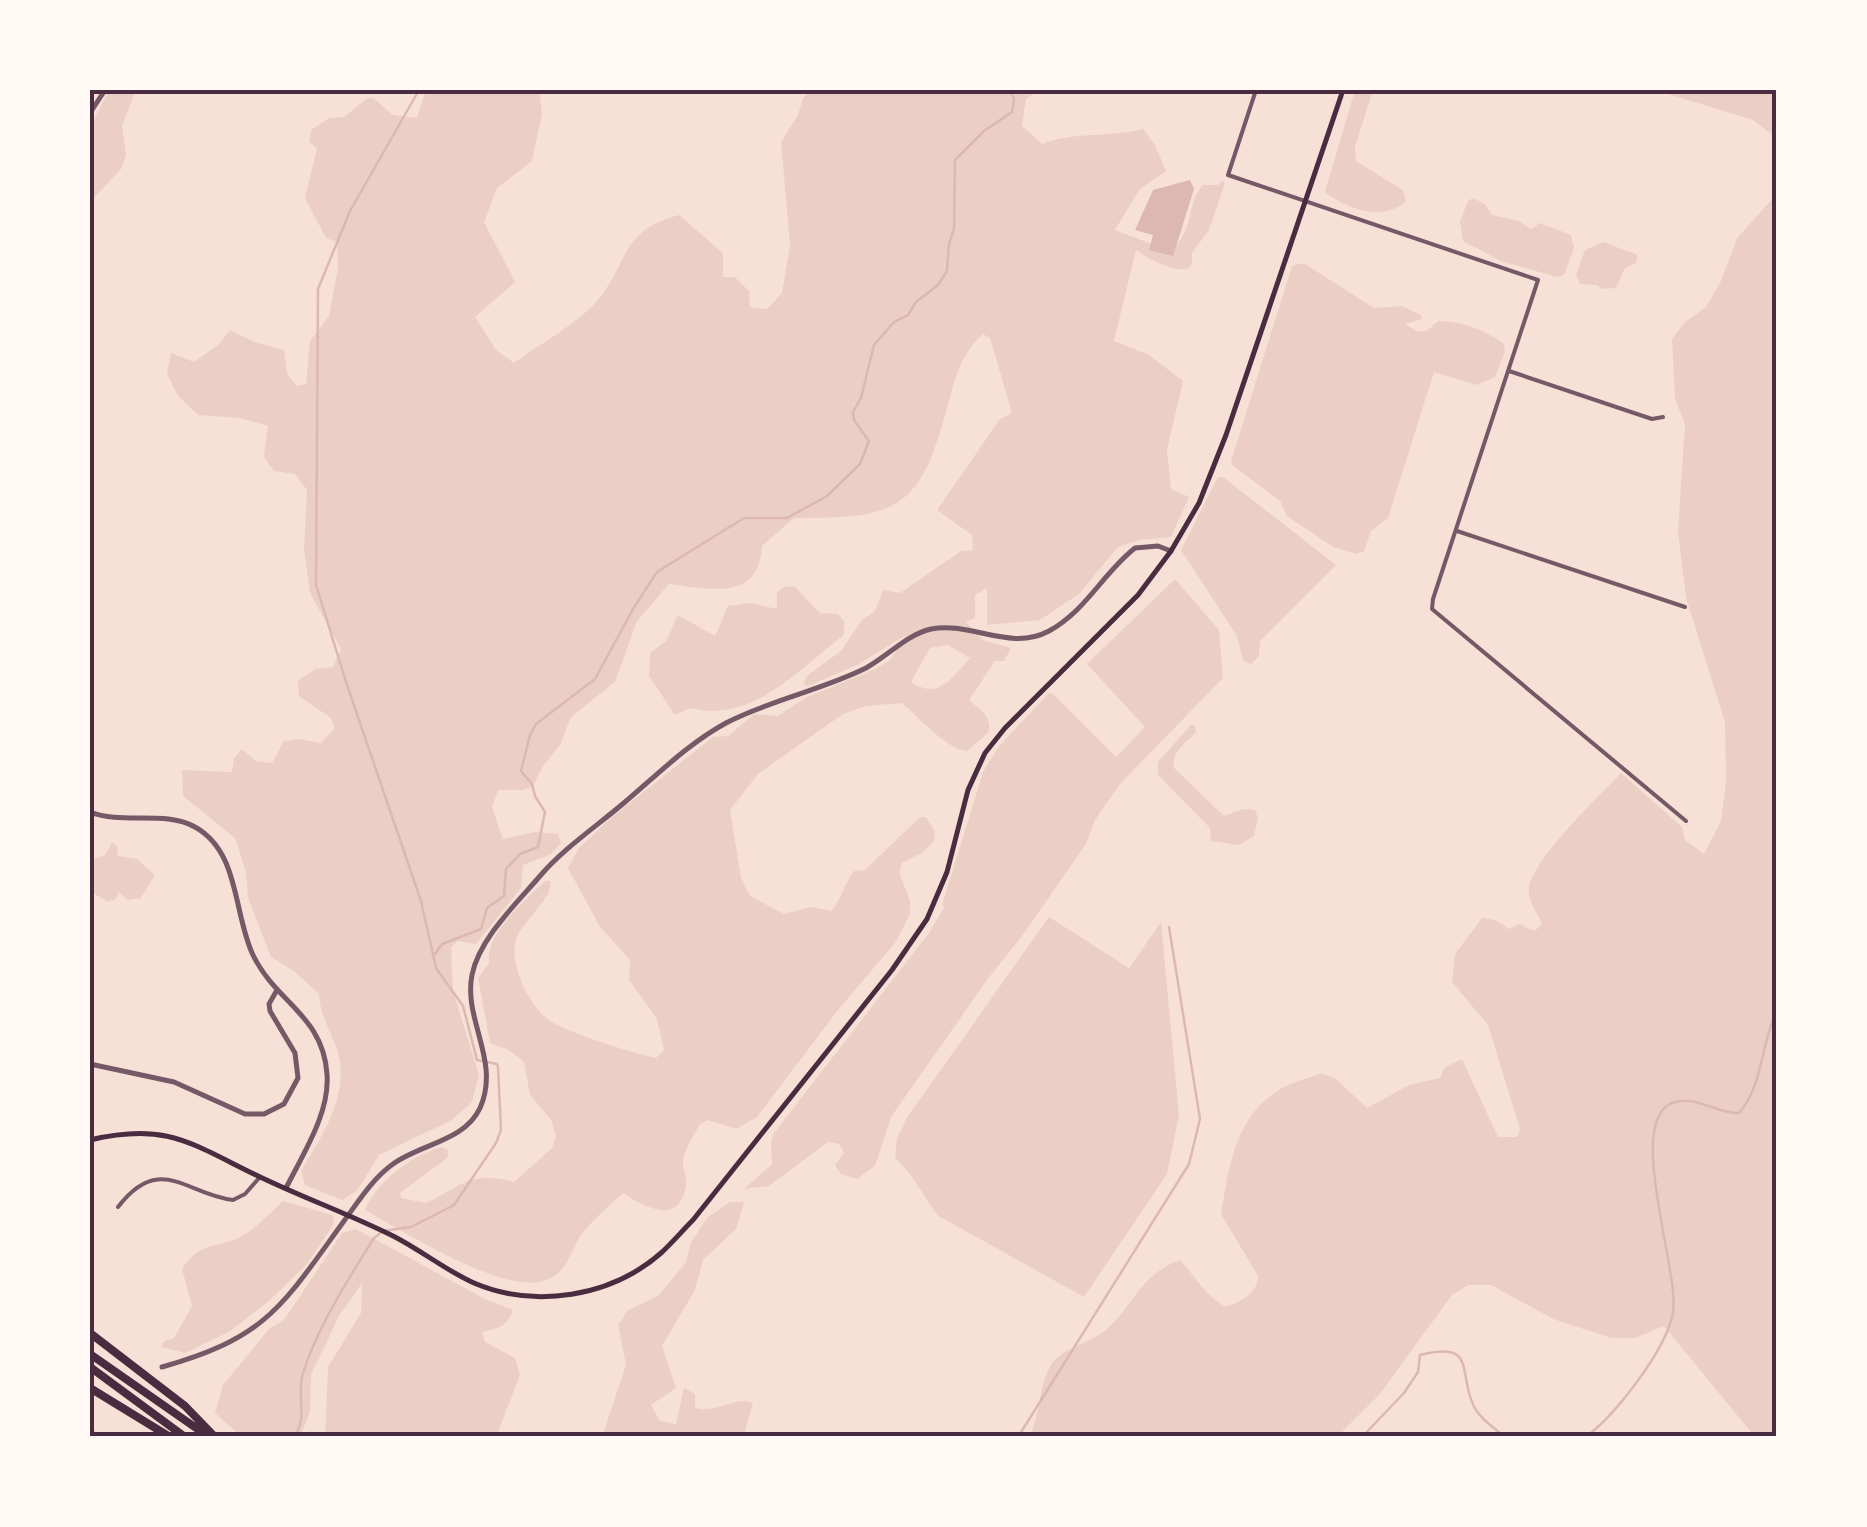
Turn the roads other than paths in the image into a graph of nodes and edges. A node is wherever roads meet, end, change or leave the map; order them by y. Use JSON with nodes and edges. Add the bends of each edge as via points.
{"nodes":[{"id":1,"x":106,"y":90,"type":"edge"},
{"id":2,"x":1256,"y":90,"type":"edge"},
{"id":3,"x":1343,"y":90,"type":"edge"},
{"id":4,"x":90,"y":113,"type":"edge"},
{"id":5,"x":1304,"y":202,"type":"junction"},
{"id":6,"x":1509,"y":371,"type":"junction"},
{"id":7,"x":1662,"y":417,"type":"dead end"},
{"id":8,"x":1456,"y":530,"type":"junction"},
{"id":9,"x":1171,"y":550,"type":"junction"},
{"id":10,"x":1685,"y":607,"type":"dead end"},
{"id":11,"x":90,"y":812,"type":"edge"},
{"id":12,"x":1686,"y":821,"type":"dead end"},
{"id":13,"x":277,"y":990,"type":"junction"},
{"id":14,"x":90,"y":1064,"type":"edge"},
{"id":15,"x":90,"y":1140,"type":"edge"},
{"id":16,"x":260,"y":1177,"type":"junction"},
{"id":17,"x":286,"y":1188,"type":"junction"},
{"id":18,"x":118,"y":1207,"type":"dead end"},
{"id":19,"x":90,"y":1333,"type":"edge"},
{"id":20,"x":90,"y":1354,"type":"edge"},
{"id":21,"x":162,"y":1366,"type":"dead end"},
{"id":22,"x":90,"y":1368,"type":"edge"},
{"id":23,"x":90,"y":1388,"type":"edge"},
{"id":24,"x":208,"y":1434,"type":"edge"},
{"id":25,"x":170,"y":1437,"type":"edge"},
{"id":26,"x":185,"y":1437,"type":"edge"}],
"edges":[{"from":1,"to":4,"type":"street"},
{"from":2,"to":5,"type":"street","via":[[1228,175]]},
{"from":3,"to":5,"type":"main road"},
{"from":5,"to":6,"type":"street","via":[[1538,280]]},
{"from":5,"to":9,"type":"main road","via":[[1208,482]]},
{"from":6,"to":7,"type":"street"},
{"from":6,"to":8,"type":"street"},
{"from":8,"to":10,"type":"street"},
{"from":8,"to":12,"type":"street","via":[[1432,609]]},
{"from":9,"to":17,"type":"main road","via":[[1118,618],[985,753],[927,919],[660,1254],[626,1278],[586,1292],[518,1294],[475,1283],[400,1239]]},
{"from":9,"to":21,"type":"street","via":[[1135,548],[1081,608],[1046,633],[1009,639],[956,628],[927,630],[866,668],[707,735],[550,866],[482,948],[471,990],[486,1057],[485,1093],[470,1123],[391,1165],[274,1313],[222,1348]]},
{"from":11,"to":13,"type":"street","via":[[178,821],[207,836],[229,868],[246,940]]},
{"from":13,"to":14,"type":"street","via":[[268,1004],[295,1053],[298,1078],[275,1110],[245,1114],[188,1086]]},
{"from":13,"to":17,"type":"street","via":[[316,1031],[328,1076],[325,1102]]},
{"from":15,"to":16,"type":"main road","via":[[168,1134]]},
{"from":16,"to":17,"type":"main road"},
{"from":16,"to":18,"type":"street","via":[[233,1200],[161,1179],[134,1190]]},
{"from":19,"to":24,"type":"highway","via":[[185,1406]]},
{"from":20,"to":24,"type":"highway"},
{"from":22,"to":26,"type":"highway"},
{"from":23,"to":25,"type":"highway"}]}
